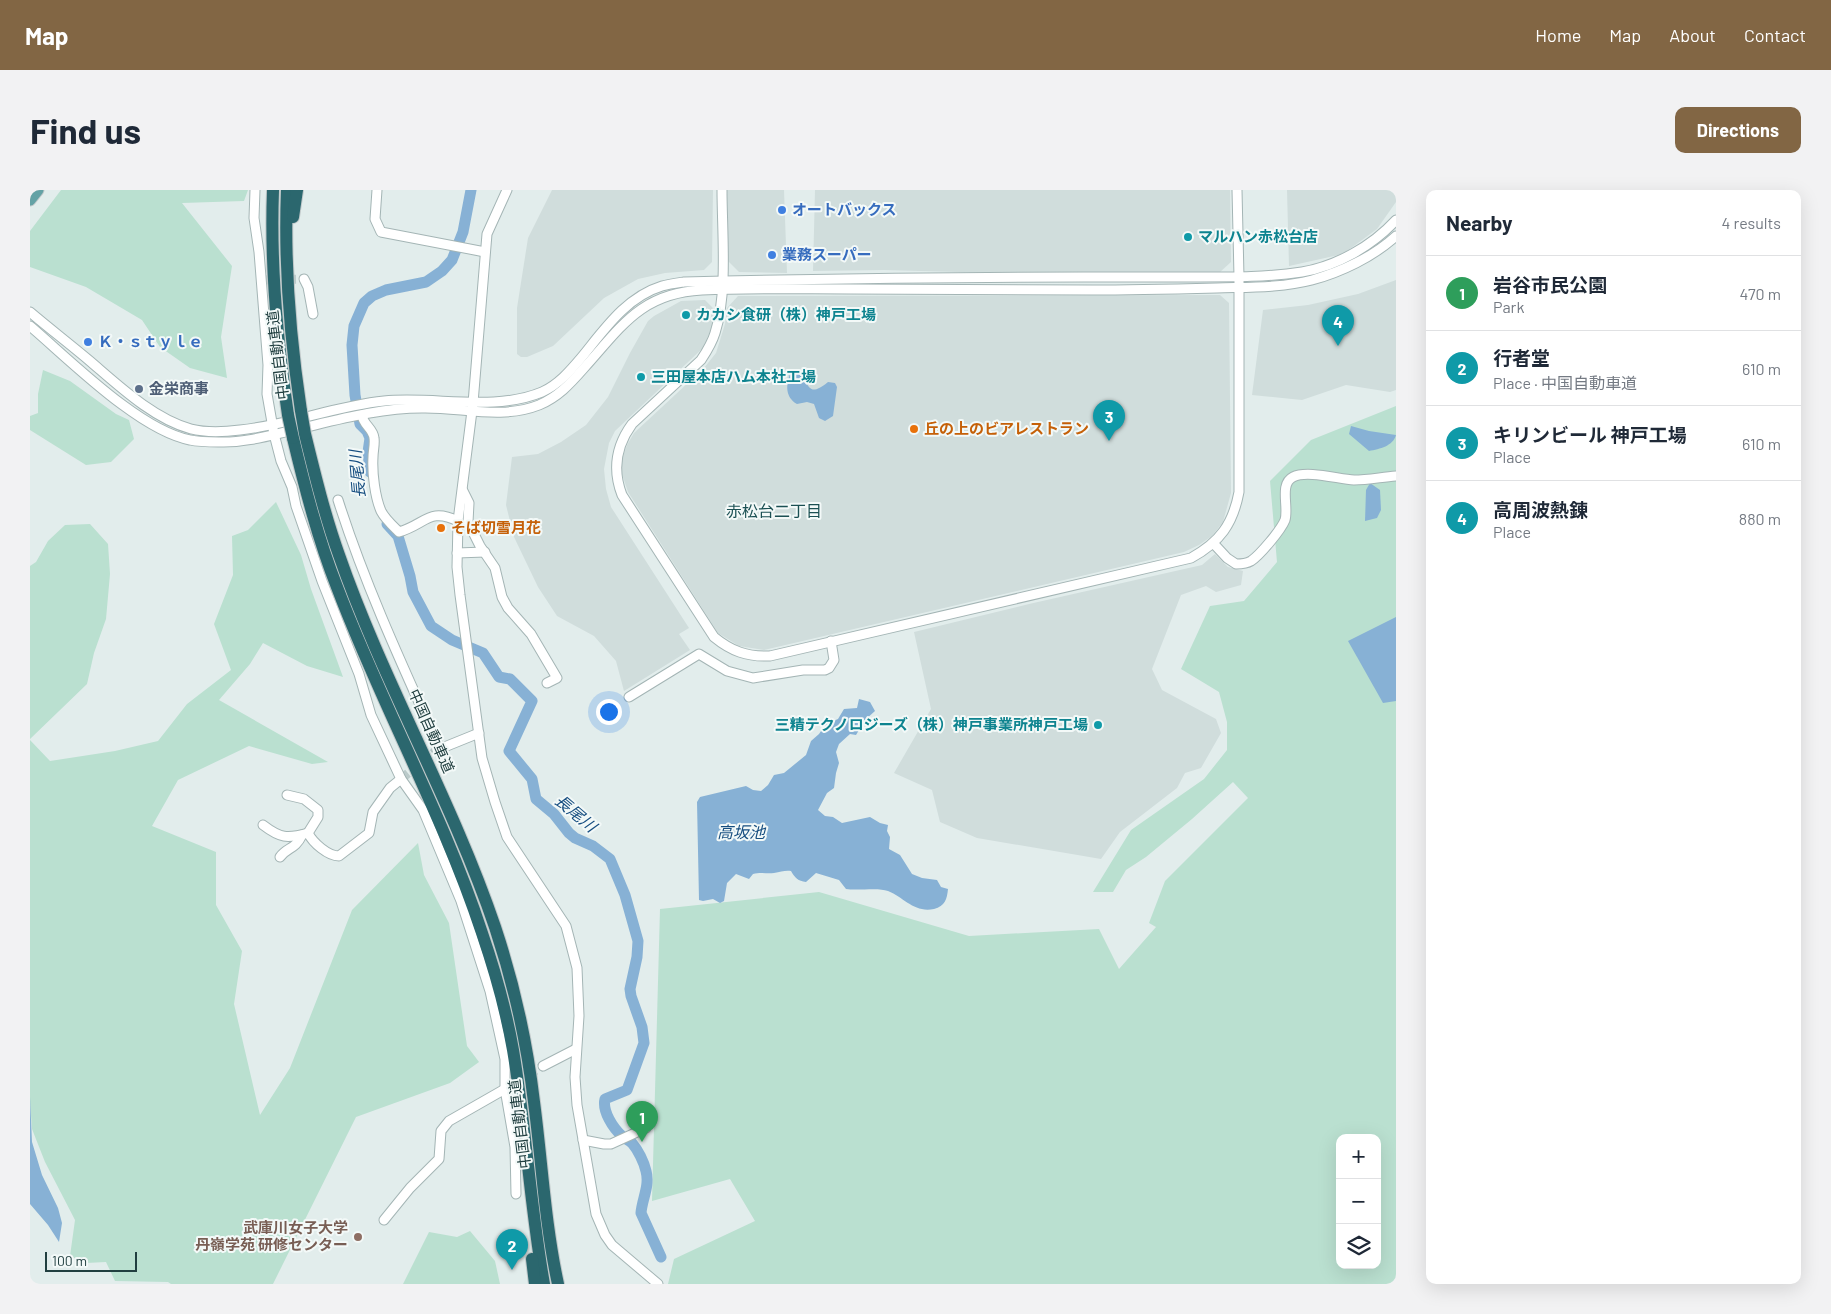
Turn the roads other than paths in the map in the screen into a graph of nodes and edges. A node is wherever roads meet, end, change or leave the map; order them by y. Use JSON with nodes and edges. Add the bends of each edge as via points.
{"nodes":[{"id":1,"x":38,"y":190,"type":"edge"},
{"id":2,"x":255,"y":190,"type":"edge"},
{"id":3,"x":266,"y":190,"type":"edge"},
{"id":4,"x":273,"y":190,"type":"edge"},
{"id":5,"x":286,"y":190,"type":"edge"},
{"id":6,"x":296,"y":190,"type":"edge"},
{"id":7,"x":377,"y":190,"type":"edge"},
{"id":8,"x":507,"y":190,"type":"edge"},
{"id":9,"x":722,"y":190,"type":"edge"},
{"id":10,"x":1237,"y":190,"type":"edge"},
{"id":11,"x":30,"y":200,"type":"edge"},
{"id":12,"x":1396,"y":220,"type":"edge"},
{"id":13,"x":1396,"y":236,"type":"edge"},
{"id":14,"x":485,"y":252,"type":"junction"},
{"id":15,"x":287,"y":269,"type":"junction"},
{"id":16,"x":1239,"y":277,"type":"junction"},
{"id":17,"x":304,"y":279,"type":"dead end"},
{"id":18,"x":722,"y":285,"type":"junction"},
{"id":19,"x":1239,"y":287,"type":"junction"},
{"id":20,"x":30,"y":312,"type":"edge"},
{"id":21,"x":313,"y":314,"type":"dead end"},
{"id":22,"x":276,"y":321,"type":"junction"},
{"id":23,"x":30,"y":326,"type":"edge"},
{"id":24,"x":473,"y":407,"type":"junction"},
{"id":25,"x":362,"y":415,"type":"junction"},
{"id":26,"x":273,"y":424,"type":"junction"},
{"id":27,"x":274,"y":434,"type":"junction"},
{"id":28,"x":299,"y":436,"type":"junction"},
{"id":29,"x":1396,"y":476,"type":"edge"},
{"id":30,"x":462,"y":491,"type":"junction"},
{"id":31,"x":338,"y":500,"type":"dead end"},
{"id":32,"x":458,"y":521,"type":"junction"},
{"id":33,"x":1214,"y":544,"type":"junction"},
{"id":34,"x":485,"y":552,"type":"junction"},
{"id":35,"x":457,"y":553,"type":"junction"},
{"id":36,"x":831,"y":641,"type":"junction"},
{"id":37,"x":546,"y":683,"type":"dead end"},
{"id":38,"x":629,"y":697,"type":"dead end"},
{"id":39,"x":479,"y":734,"type":"junction"},
{"id":40,"x":401,"y":779,"type":"junction"},
{"id":41,"x":287,"y":794,"type":"dead end"},
{"id":42,"x":263,"y":825,"type":"dead end"},
{"id":43,"x":305,"y":834,"type":"junction"},
{"id":44,"x":280,"y":857,"type":"dead end"},
{"id":45,"x":576,"y":1049,"type":"junction"},
{"id":46,"x":543,"y":1066,"type":"tunnel mouth"},
{"id":47,"x":505,"y":1089,"type":"junction"},
{"id":48,"x":644,"y":1116,"type":"dead end"},
{"id":49,"x":583,"y":1140,"type":"junction"},
{"id":50,"x":528,"y":1174,"type":"junction"},
{"id":51,"x":516,"y":1194,"type":"dead end"},
{"id":52,"x":384,"y":1220,"type":"dead end"},
{"id":53,"x":535,"y":1284,"type":"edge"},
{"id":54,"x":544,"y":1284,"type":"edge"},
{"id":55,"x":558,"y":1284,"type":"edge"},
{"id":56,"x":656,"y":1284,"type":"edge"}],
"edges":[{"from":1,"to":11,"type":"main road"},
{"from":2,"to":26,"type":"street","via":[[254,218],[268,365],[266,394]]},
{"from":3,"to":22,"type":"highway","via":[[267,258]]},
{"from":4,"to":22,"type":"highway","name":"中国自動車道"},
{"from":5,"to":15,"type":"highway","name":"中国自動車道"},
{"from":6,"to":15,"type":"highway"},
{"from":7,"to":14,"type":"street","via":[[375,219],[380,232]]},
{"from":8,"to":14,"type":"street","via":[[487,234]]},
{"from":9,"to":18,"type":"street"},
{"from":10,"to":16,"type":"street"},
{"from":12,"to":16,"type":"street","via":[[1360,250],[1332,264],[1303,272]]},
{"from":13,"to":19,"type":"street","via":[[1363,259],[1312,280]]},
{"from":14,"to":24,"type":"street"},
{"from":15,"to":28,"type":"highway","name":"中国自動車道","bridge":true,"via":[[290,331],[301,412]]},
{"from":16,"to":18,"type":"street"},
{"from":16,"to":19,"type":"street"},
{"from":17,"to":21,"type":"street"},
{"from":18,"to":19,"type":"street","via":[[1134,290]]},
{"from":18,"to":24,"type":"street","via":[[684,282],[662,286],[639,296],[619,312],[554,385],[519,399]]},
{"from":18,"to":36,"type":"street","via":[[718,320],[708,349],[625,433],[617,454],[619,486],[706,627],[723,644],[745,655],[770,656]]},
{"from":19,"to":33,"type":"street","via":[[1239,492],[1230,522]]},
{"from":20,"to":26,"type":"street","via":[[126,392],[165,418],[191,429],[219,432]]},
{"from":22,"to":28,"type":"highway","name":"中国自動車道","bridge":true,"via":[[288,415]]},
{"from":23,"to":27,"type":"street","via":[[118,402],[170,434],[190,440],[222,443]]},
{"from":24,"to":25,"type":"street","via":[[396,409]]},
{"from":24,"to":26,"type":"street","via":[[424,400],[384,401]]},
{"from":24,"to":30,"type":"street"},
{"from":25,"to":27,"type":"street"},
{"from":25,"to":32,"type":"street","via":[[374,438],[376,492],[385,517],[399,532],[434,515]]},
{"from":26,"to":27,"type":"street"},
{"from":27,"to":40,"type":"street","via":[[302,524],[359,674],[371,715]]},
{"from":28,"to":50,"type":"highway","name":"中国自動車道","via":[[305,489],[337,587],[443,832],[492,962],[512,1048]]},
{"from":28,"to":55,"type":"highway","name":"中国自動車道","via":[[343,565],[471,863],[504,957],[529,1066]]},
{"from":29,"to":33,"type":"street","via":[[1357,480],[1292,477],[1285,490],[1285,519],[1251,561],[1236,564]]},
{"from":30,"to":32,"type":"street"},
{"from":30,"to":34,"type":"street","via":[[469,503],[468,522]]},
{"from":31,"to":39,"type":"street","via":[[388,633],[438,749]]},
{"from":32,"to":35,"type":"street"},
{"from":33,"to":36,"type":"street","via":[[1191,558]]},
{"from":34,"to":35,"type":"street"},
{"from":34,"to":37,"type":"street","via":[[496,568],[502,597],[508,608],[531,634],[558,678]]},
{"from":35,"to":39,"type":"street"},
{"from":36,"to":38,"type":"street","via":[[834,660],[825,670],[753,678],[727,671],[699,654]]},
{"from":39,"to":45,"type":"street","via":[[482,758],[507,836],[566,926],[577,968],[579,991]]},
{"from":40,"to":43,"type":"street","via":[[390,788],[373,812],[369,833],[339,856],[327,853]]},
{"from":40,"to":47,"type":"street","via":[[423,810],[461,901],[490,991],[504,1060]]},
{"from":41,"to":43,"type":"street","via":[[304,799],[318,810],[318,817]]},
{"from":42,"to":43,"type":"street","via":[[284,837]]},
{"from":43,"to":44,"type":"street"},
{"from":45,"to":46,"type":"street"},
{"from":45,"to":49,"type":"street","via":[[575,1086]]},
{"from":47,"to":51,"type":"street","via":[[515,1147]]},
{"from":47,"to":52,"type":"street","via":[[449,1120],[441,1131],[439,1159]]},
{"from":48,"to":49,"type":"street","via":[[646,1128],[616,1142],[604,1144]]},
{"from":49,"to":56,"type":"street","via":[[596,1214],[605,1235]]},
{"from":50,"to":53,"type":"highway"},
{"from":50,"to":54,"type":"highway","name":"中国自動車道"}]}
